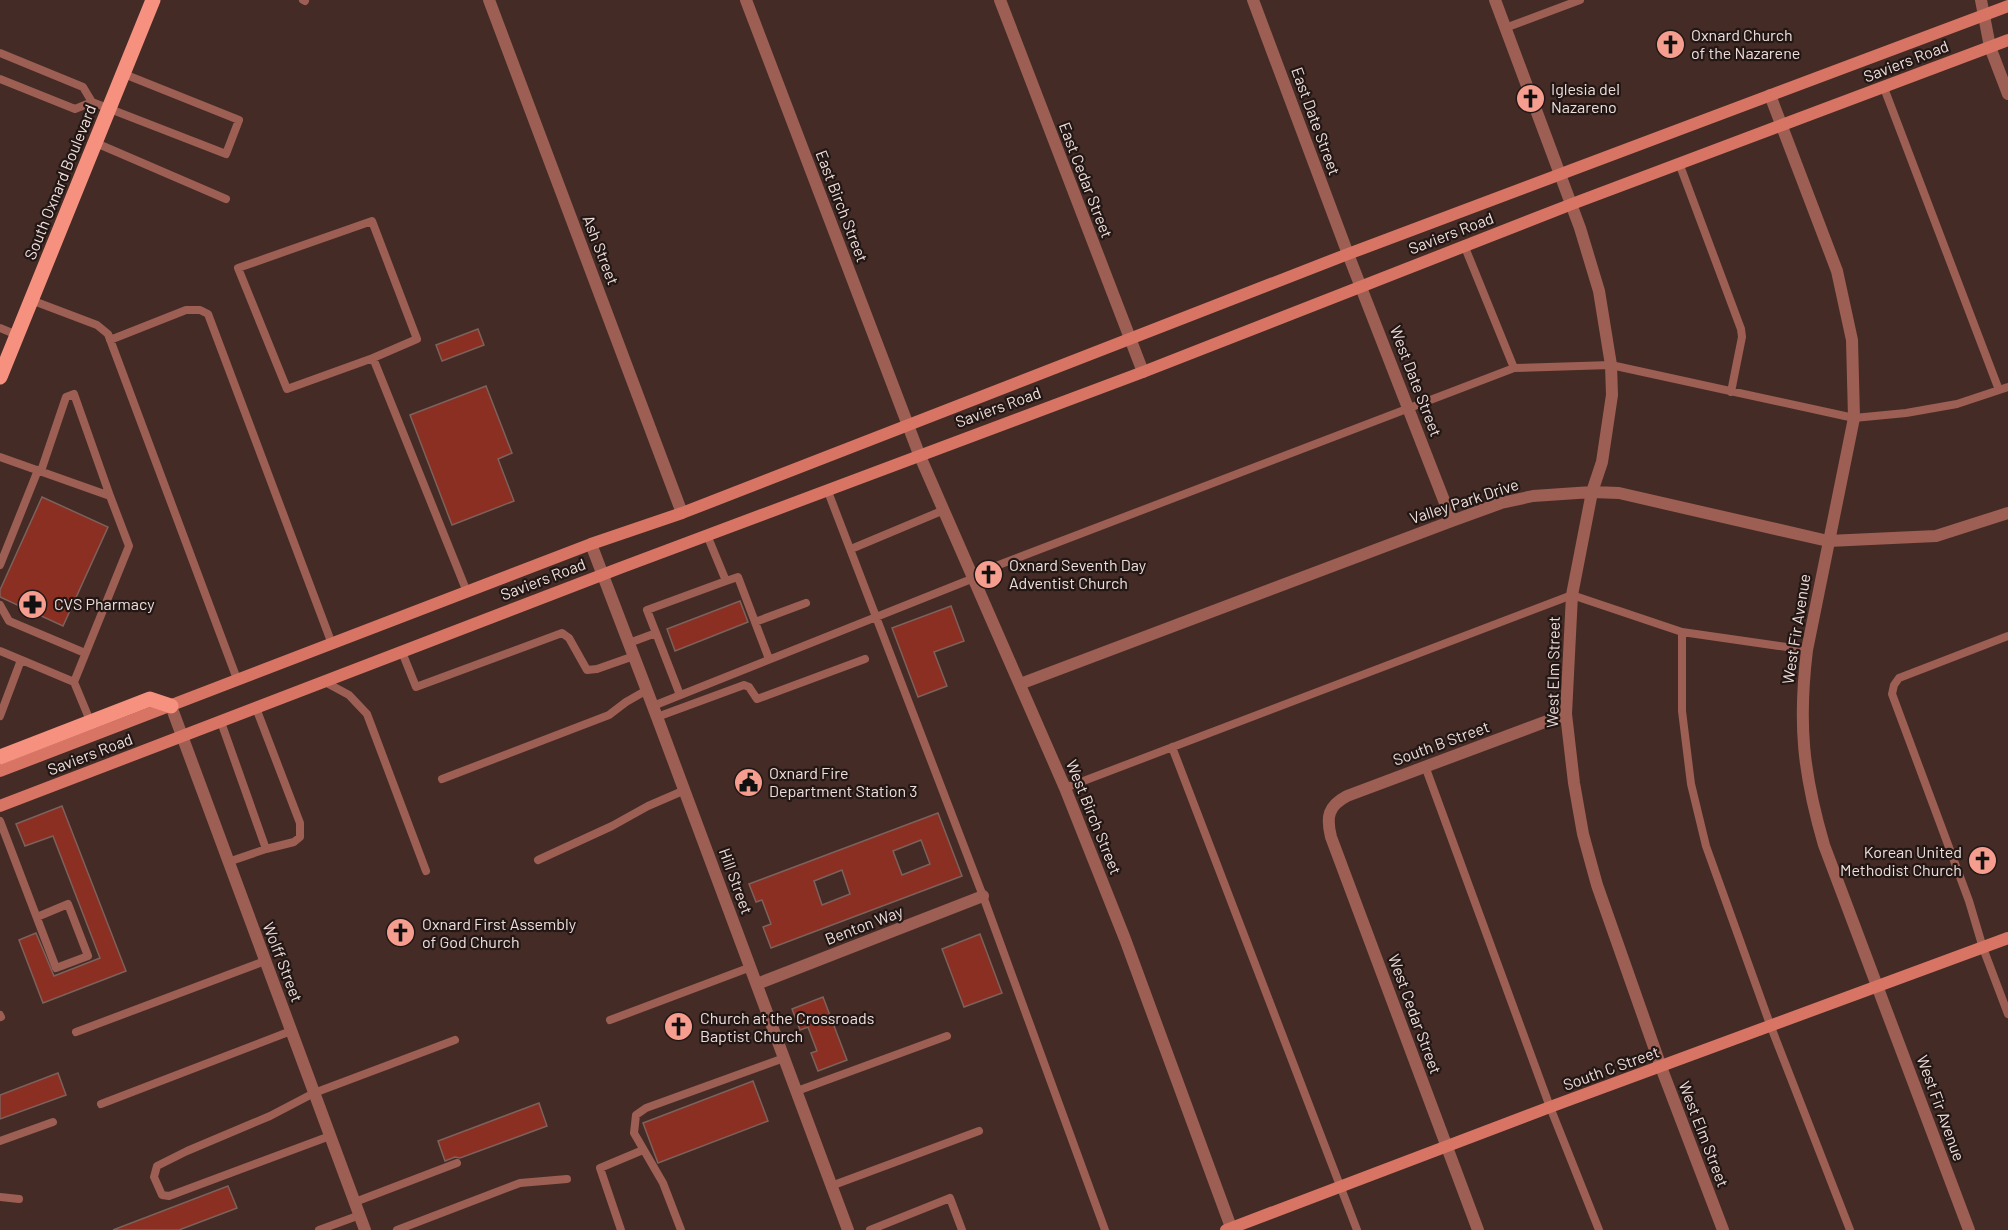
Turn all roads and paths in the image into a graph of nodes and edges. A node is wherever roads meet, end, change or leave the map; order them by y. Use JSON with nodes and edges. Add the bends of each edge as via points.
{"nodes":[{"id":1,"x":153,"y":0,"type":"edge"},
{"id":2,"x":489,"y":0,"type":"edge"},
{"id":3,"x":746,"y":0,"type":"edge"},
{"id":4,"x":1000,"y":0,"type":"edge"},
{"id":5,"x":1253,"y":0,"type":"edge"},
{"id":6,"x":1495,"y":0,"type":"edge"},
{"id":7,"x":1580,"y":0,"type":"edge"},
{"id":8,"x":1981,"y":0,"type":"edge"},
{"id":9,"x":2008,"y":6,"type":"edge"},
{"id":10,"x":1985,"y":15,"type":"junction"},
{"id":11,"x":1506,"y":28,"type":"junction"},
{"id":12,"x":2008,"y":40,"type":"edge"},
{"id":13,"x":1990,"y":47,"type":"junction"},
{"id":14,"x":0,"y":53,"type":"edge"},
{"id":15,"x":124,"y":74,"type":"junction"},
{"id":16,"x":0,"y":79,"type":"edge"},
{"id":17,"x":1884,"y":88,"type":"junction"},
{"id":18,"x":1770,"y":94,"type":"junction"},
{"id":19,"x":2008,"y":94,"type":"edge"},
{"id":20,"x":92,"y":102,"type":"junction"},
{"id":21,"x":110,"y":108,"type":"junction"},
{"id":22,"x":1781,"y":125,"type":"junction"},
{"id":23,"x":96,"y":142,"type":"junction"},
{"id":24,"x":1679,"y":163,"type":"junction"},
{"id":25,"x":1560,"y":174,"type":"junction"},
{"id":26,"x":226,"y":199,"type":"dead end"},
{"id":27,"x":1572,"y":204,"type":"junction"},
{"id":28,"x":1464,"y":246,"type":"junction"},
{"id":29,"x":1348,"y":254,"type":"junction"},
{"id":30,"x":1360,"y":285,"type":"junction"},
{"id":31,"x":31,"y":300,"type":"junction"},
{"id":32,"x":0,"y":328,"type":"edge"},
{"id":33,"x":17,"y":335,"type":"junction"},
{"id":34,"x":1129,"y":338,"type":"junction"},
{"id":35,"x":110,"y":340,"type":"junction"},
{"id":36,"x":373,"y":358,"type":"junction"},
{"id":37,"x":1611,"y":365,"type":"junction"},
{"id":38,"x":1514,"y":368,"type":"junction"},
{"id":39,"x":1143,"y":372,"type":"junction"},
{"id":40,"x":0,"y":377,"type":"edge"},
{"id":41,"x":2008,"y":387,"type":"edge"},
{"id":42,"x":1999,"y":390,"type":"junction"},
{"id":43,"x":1731,"y":392,"type":"junction"},
{"id":44,"x":1409,"y":407,"type":"junction"},
{"id":45,"x":1854,"y":418,"type":"junction"},
{"id":46,"x":907,"y":424,"type":"junction"},
{"id":47,"x":919,"y":454,"type":"junction"},
{"id":48,"x":0,"y":457,"type":"edge"},
{"id":49,"x":40,"y":471,"type":"junction"},
{"id":50,"x":827,"y":489,"type":"junction"},
{"id":51,"x":1592,"y":492,"type":"junction"},
{"id":52,"x":110,"y":496,"type":"junction"},
{"id":53,"x":944,"y":510,"type":"junction"},
{"id":54,"x":682,"y":513,"type":"junction"},
{"id":55,"x":2008,"y":513,"type":"edge"},
{"id":56,"x":1452,"y":521,"type":"junction"},
{"id":57,"x":707,"y":535,"type":"junction"},
{"id":58,"x":1828,"y":541,"type":"junction"},
{"id":59,"x":591,"y":544,"type":"junction"},
{"id":60,"x":851,"y":549,"type":"junction"},
{"id":61,"x":0,"y":565,"type":"edge"},
{"id":62,"x":603,"y":574,"type":"junction"},
{"id":63,"x":974,"y":578,"type":"junction"},
{"id":64,"x":726,"y":581,"type":"junction"},
{"id":65,"x":467,"y":592,"type":"junction"},
{"id":66,"x":1572,"y":595,"type":"junction"},
{"id":67,"x":806,"y":603,"type":"dead end"},
{"id":68,"x":0,"y":605,"type":"edge"},
{"id":69,"x":877,"y":616,"type":"junction"},
{"id":70,"x":755,"y":622,"type":"junction"},
{"id":71,"x":1682,"y":632,"type":"junction"},
{"id":72,"x":656,"y":633,"type":"junction"},
{"id":73,"x":2008,"y":636,"type":"edge"},
{"id":74,"x":332,"y":644,"type":"junction"},
{"id":75,"x":632,"y":650,"type":"junction"},
{"id":76,"x":1806,"y":650,"type":"junction"},
{"id":77,"x":0,"y":651,"type":"edge"},
{"id":78,"x":402,"y":652,"type":"junction"},
{"id":79,"x":85,"y":653,"type":"junction"},
{"id":80,"x":770,"y":659,"type":"junction"},
{"id":81,"x":865,"y":659,"type":"dead end"},
{"id":82,"x":21,"y":660,"type":"junction"},
{"id":83,"x":237,"y":679,"type":"junction"},
{"id":84,"x":325,"y":681,"type":"junction"},
{"id":85,"x":74,"y":682,"type":"junction"},
{"id":86,"x":1020,"y":684,"type":"junction"},
{"id":87,"x":647,"y":690,"type":"junction"},
{"id":88,"x":680,"y":695,"type":"junction"},
{"id":89,"x":171,"y":706,"type":"junction"},
{"id":90,"x":256,"y":708,"type":"junction"},
{"id":91,"x":655,"y":711,"type":"junction"},
{"id":92,"x":1566,"y":714,"type":"junction"},
{"id":93,"x":0,"y":716,"type":"edge"},
{"id":94,"x":221,"y":722,"type":"junction"},
{"id":95,"x":93,"y":728,"type":"junction"},
{"id":96,"x":182,"y":737,"type":"junction"},
{"id":97,"x":1172,"y":747,"type":"junction"},
{"id":98,"x":0,"y":757,"type":"edge"},
{"id":99,"x":1425,"y":766,"type":"junction"},
{"id":100,"x":0,"y":771,"type":"edge"},
{"id":101,"x":442,"y":779,"type":"dead end"},
{"id":102,"x":1065,"y":788,"type":"junction"},
{"id":103,"x":685,"y":790,"type":"junction"},
{"id":104,"x":0,"y":806,"type":"edge"},
{"id":105,"x":1331,"y":808,"type":"joint"},
{"id":106,"x":0,"y":821,"type":"edge"},
{"id":107,"x":266,"y":849,"type":"junction"},
{"id":108,"x":538,"y":860,"type":"dead end"},
{"id":109,"x":228,"y":862,"type":"junction"},
{"id":110,"x":426,"y":871,"type":"dead end"},
{"id":111,"x":983,"y":896,"type":"junction"},
{"id":112,"x":37,"y":917,"type":"junction"},
{"id":113,"x":2008,"y":938,"type":"edge"},
{"id":114,"x":1983,"y":948,"type":"junction"},
{"id":115,"x":265,"y":961,"type":"junction"},
{"id":116,"x":751,"y":967,"type":"junction"},
{"id":117,"x":757,"y":984,"type":"junction"},
{"id":118,"x":1878,"y":987,"type":"junction"},
{"id":119,"x":2008,"y":1014,"type":"edge"},
{"id":120,"x":610,"y":1020,"type":"dead end"},
{"id":121,"x":1771,"y":1027,"type":"junction"},
{"id":122,"x":291,"y":1031,"type":"junction"},
{"id":123,"x":76,"y":1032,"type":"dead end"},
{"id":124,"x":947,"y":1036,"type":"dead end"},
{"id":125,"x":455,"y":1040,"type":"dead end"},
{"id":126,"x":784,"y":1058,"type":"junction"},
{"id":127,"x":1661,"y":1067,"type":"junction"},
{"id":128,"x":796,"y":1091,"type":"junction"},
{"id":129,"x":314,"y":1093,"type":"junction"},
{"id":130,"x":101,"y":1104,"type":"dead end"},
{"id":131,"x":1550,"y":1107,"type":"junction"},
{"id":132,"x":53,"y":1122,"type":"dead end"},
{"id":133,"x":979,"y":1131,"type":"dead end"},
{"id":134,"x":330,"y":1136,"type":"junction"},
{"id":135,"x":0,"y":1141,"type":"edge"},
{"id":136,"x":1446,"y":1148,"type":"junction"},
{"id":137,"x":643,"y":1150,"type":"junction"},
{"id":138,"x":457,"y":1163,"type":"dead end"},
{"id":139,"x":567,"y":1179,"type":"dead end"},
{"id":140,"x":831,"y":1186,"type":"junction"},
{"id":141,"x":1341,"y":1188,"type":"junction"},
{"id":142,"x":0,"y":1197,"type":"edge"},
{"id":143,"x":19,"y":1199,"type":"dead end"},
{"id":144,"x":355,"y":1202,"type":"junction"},
{"id":145,"x":360,"y":1215,"type":"junction"},
{"id":146,"x":889,"y":1226,"type":"edge"},
{"id":147,"x":1230,"y":1229,"type":"edge"},
{"id":148,"x":319,"y":1230,"type":"edge"},
{"id":149,"x":365,"y":1230,"type":"edge"},
{"id":150,"x":397,"y":1230,"type":"edge"},
{"id":151,"x":621,"y":1230,"type":"edge"},
{"id":152,"x":681,"y":1230,"type":"edge"},
{"id":153,"x":848,"y":1230,"type":"edge"},
{"id":154,"x":870,"y":1230,"type":"edge"},
{"id":155,"x":962,"y":1230,"type":"edge"},
{"id":156,"x":1105,"y":1230,"type":"edge"},
{"id":157,"x":1357,"y":1230,"type":"edge"},
{"id":158,"x":1478,"y":1230,"type":"edge"},
{"id":159,"x":1599,"y":1230,"type":"edge"},
{"id":160,"x":1723,"y":1230,"type":"edge"},
{"id":161,"x":1850,"y":1230,"type":"edge"},
{"id":162,"x":1968,"y":1230,"type":"edge"}],
"edges":[{"from":1,"to":15,"type":"main road","name":"South Oxnard Boulevard"},
{"from":2,"to":54,"type":"street","name":"Ash Street"},
{"from":3,"to":46,"type":"street","name":"East Birch Street"},
{"from":4,"to":34,"type":"street","name":"East Cedar Street"},
{"from":5,"to":29,"type":"street","name":"East Date Street"},
{"from":6,"to":11,"type":"street","name":"West Elm Street"},
{"from":7,"to":11,"type":"lane"},
{"from":8,"to":10,"type":"street"},
{"from":9,"to":10,"type":"main road","name":"Saviers Road"},
{"from":10,"to":13,"type":"street"},
{"from":10,"to":18,"type":"main road","name":"Saviers Road"},
{"from":11,"to":25,"type":"street","name":"West Elm Street"},
{"from":12,"to":13,"type":"main road","name":"Saviers Road"},
{"from":13,"to":17,"type":"main road","name":"Saviers Road"},
{"from":13,"to":19,"type":"street"},
{"from":14,"to":20,"type":"lane","via":[[83,87]]},
{"from":15,"to":21,"type":"main road","name":"South Oxnard Boulevard"},
{"from":15,"to":21,"type":"lane","via":[[239,120],[226,154]]},
{"from":16,"to":20,"type":"lane","via":[[75,109]]},
{"from":17,"to":22,"type":"main road","name":"Saviers Road"},
{"from":17,"to":42,"type":"lane"},
{"from":18,"to":22,"type":"street","name":"West Fir Avenue"},
{"from":18,"to":25,"type":"main road","name":"Saviers Road"},
{"from":20,"to":21,"type":"lane"},
{"from":21,"to":23,"type":"main road","name":"South Oxnard Boulevard"},
{"from":22,"to":24,"type":"main road","name":"Saviers Road"},
{"from":22,"to":45,"type":"street","name":"West Fir Avenue","via":[[1838,272],[1852,340]]},
{"from":23,"to":26,"type":"lane"},
{"from":23,"to":31,"type":"main road","name":"South Oxnard Boulevard"},
{"from":24,"to":27,"type":"main road","name":"Saviers Road"},
{"from":24,"to":43,"type":"lane","via":[[1742,329]]},
{"from":25,"to":27,"type":"street","name":"West Elm Street"},
{"from":25,"to":29,"type":"main road","name":"Saviers Road"},
{"from":27,"to":28,"type":"main road","name":"Saviers Road"},
{"from":27,"to":37,"type":"street","name":"West Elm Street","via":[[1599,291]]},
{"from":28,"to":30,"type":"main road","name":"Saviers Road"},
{"from":28,"to":38,"type":"lane"},
{"from":29,"to":30,"type":"street","name":"West Date Street"},
{"from":29,"to":34,"type":"main road","name":"Saviers Road"},
{"from":30,"to":39,"type":"main road","name":"Saviers Road"},
{"from":30,"to":44,"type":"street","name":"West Date Street"},
{"from":31,"to":33,"type":"main road","name":"South Oxnard Boulevard"},
{"from":31,"to":35,"type":"lane","via":[[96,325]]},
{"from":32,"to":33,"type":"lane"},
{"from":33,"to":40,"type":"main road","name":"South Oxnard Boulevard"},
{"from":34,"to":39,"type":"street","name":"East Cedar Street"},
{"from":34,"to":46,"type":"main road","name":"Saviers Road"},
{"from":35,"to":74,"type":"lane","via":[[186,310],[208,314]]},
{"from":35,"to":83,"type":"lane"},
{"from":36,"to":36,"type":"lane","via":[[287,390],[238,268],[372,221],[417,339]]},
{"from":36,"to":65,"type":"lane"},
{"from":37,"to":38,"type":"lane"},
{"from":37,"to":43,"type":"lane"},
{"from":37,"to":51,"type":"street","name":"West Elm Street","via":[[1612,395],[1602,462]]},
{"from":38,"to":44,"type":"lane"},
{"from":39,"to":47,"type":"main road","name":"Saviers Road"},
{"from":41,"to":42,"type":"lane"},
{"from":42,"to":45,"type":"lane","via":[[1957,404]]},
{"from":43,"to":45,"type":"lane"},
{"from":44,"to":56,"type":"street","name":"West Date Street"},
{"from":44,"to":63,"type":"lane","via":[[996,566]]},
{"from":45,"to":58,"type":"street","name":"West Fir Avenue"},
{"from":46,"to":47,"type":"street","name":"West Birch Street"},
{"from":46,"to":54,"type":"main road","name":"Saviers Road"},
{"from":47,"to":50,"type":"main road","name":"Saviers Road"},
{"from":47,"to":53,"type":"street","name":"West Birch Street"},
{"from":48,"to":49,"type":"lane"},
{"from":49,"to":52,"type":"lane"},
{"from":49,"to":52,"type":"lane","via":[[66,397],[74,394]]},
{"from":49,"to":61,"type":"lane"},
{"from":50,"to":57,"type":"main road","name":"Saviers Road"},
{"from":50,"to":60,"type":"lane"},
{"from":51,"to":56,"type":"street","name":"Valley Park Drive","via":[[1533,496]]},
{"from":51,"to":58,"type":"street","name":"Valley Park Drive","via":[[1619,493]]},
{"from":51,"to":66,"type":"street","name":"West Elm Street"},
{"from":52,"to":79,"type":"lane","via":[[129,546]]},
{"from":53,"to":60,"type":"lane"},
{"from":53,"to":63,"type":"street","name":"West Birch Street"},
{"from":54,"to":59,"type":"main road","name":"Saviers Road"},
{"from":55,"to":58,"type":"street","name":"Valley Park Drive","via":[[1936,536]]},
{"from":56,"to":86,"type":"street","name":"Valley Park Drive"},
{"from":57,"to":62,"type":"main road","name":"Saviers Road"},
{"from":57,"to":64,"type":"lane"},
{"from":58,"to":76,"type":"street","name":"West Fir Avenue"},
{"from":59,"to":62,"type":"street","name":"Hill Street"},
{"from":59,"to":65,"type":"main road","name":"Saviers Road"},
{"from":60,"to":69,"type":"lane"},
{"from":62,"to":75,"type":"street","name":"Hill Street"},
{"from":62,"to":78,"type":"main road","name":"Saviers Road"},
{"from":63,"to":69,"type":"lane"},
{"from":63,"to":86,"type":"street","name":"West Birch Street"},
{"from":64,"to":70,"type":"lane","via":[[738,577]]},
{"from":64,"to":72,"type":"lane","via":[[647,610]]},
{"from":65,"to":74,"type":"main road","name":"Saviers Road"},
{"from":66,"to":71,"type":"lane"},
{"from":66,"to":92,"type":"street","name":"West Elm Street"},
{"from":66,"to":97,"type":"lane"},
{"from":67,"to":70,"type":"lane"},
{"from":68,"to":79,"type":"lane","via":[[9,621]]},
{"from":69,"to":80,"type":"lane"},
{"from":69,"to":111,"type":"lane"},
{"from":70,"to":80,"type":"lane"},
{"from":71,"to":76,"type":"lane"},
{"from":71,"to":121,"type":"lane","via":[[1682,711],[1691,784],[1706,846]]},
{"from":72,"to":75,"type":"lane"},
{"from":72,"to":88,"type":"lane"},
{"from":73,"to":114,"type":"lane","via":[[1899,678],[1892,694]]},
{"from":74,"to":83,"type":"main road","name":"Saviers Road"},
{"from":75,"to":78,"type":"lane","via":[[597,669],[587,670],[569,638],[562,633],[417,687]]},
{"from":75,"to":87,"type":"street","name":"Hill Street"},
{"from":76,"to":118,"type":"street","name":"West Fir Avenue","via":[[1802,729],[1813,805]]},
{"from":77,"to":82,"type":"lane"},
{"from":78,"to":84,"type":"main road","name":"Saviers Road"},
{"from":79,"to":85,"type":"lane"},
{"from":80,"to":88,"type":"lane"},
{"from":81,"to":91,"type":"lane","via":[[757,699],[744,685]]},
{"from":82,"to":85,"type":"lane"},
{"from":82,"to":93,"type":"lane"},
{"from":83,"to":89,"type":"main road","name":"Saviers Road"},
{"from":84,"to":90,"type":"main road","name":"Saviers Road"},
{"from":84,"to":110,"type":"lane","via":[[349,695],[367,714]]},
{"from":85,"to":95,"type":"lane"},
{"from":86,"to":102,"type":"street","name":"West Birch Street"},
{"from":87,"to":91,"type":"street","name":"Hill Street"},
{"from":87,"to":101,"type":"lane","via":[[609,715]]},
{"from":88,"to":91,"type":"lane"},
{"from":89,"to":95,"type":"main road","via":[[150,699]]},
{"from":89,"to":96,"type":"street","name":"Wolff Street"},
{"from":90,"to":94,"type":"main road","name":"Saviers Road"},
{"from":90,"to":107,"type":"lane","via":[[300,823],[300,837],[294,842]]},
{"from":91,"to":103,"type":"street","name":"Hill Street"},
{"from":92,"to":99,"type":"street","name":"South B Street"},
{"from":92,"to":127,"type":"street","name":"West Elm Street","via":[[1574,783],[1597,885]]},
{"from":94,"to":96,"type":"main road","name":"Saviers Road"},
{"from":94,"to":107,"type":"lane"},
{"from":95,"to":98,"type":"main road"},
{"from":95,"to":100,"type":"main road","name":"Saviers Road"},
{"from":96,"to":104,"type":"main road","name":"Saviers Road"},
{"from":96,"to":109,"type":"street","name":"Wolff Street"},
{"from":97,"to":102,"type":"lane"},
{"from":97,"to":141,"type":"lane"},
{"from":99,"to":105,"type":"street","name":"South B Street","via":[[1347,796]]},
{"from":99,"to":131,"type":"lane"},
{"from":102,"to":147,"type":"street","name":"West Birch Street","via":[[1125,939]]},
{"from":103,"to":108,"type":"lane"},
{"from":103,"to":116,"type":"street","name":"Hill Street"},
{"from":105,"to":136,"type":"street","name":"West Cedar Street","via":[[1331,837]]},
{"from":106,"to":112,"type":"lane"},
{"from":107,"to":109,"type":"lane"},
{"from":109,"to":115,"type":"street","name":"Wolff Street"},
{"from":111,"to":117,"type":"street","name":"Benton Way"},
{"from":111,"to":156,"type":"lane"},
{"from":112,"to":112,"type":"lane","via":[[56,968],[88,956],[68,904]]},
{"from":113,"to":114,"type":"main road","name":"South C Street"},
{"from":114,"to":118,"type":"main road","name":"South C Street"},
{"from":114,"to":119,"type":"lane"},
{"from":115,"to":122,"type":"street","name":"Wolff Street"},
{"from":115,"to":123,"type":"lane"},
{"from":116,"to":117,"type":"street","name":"Hill Street"},
{"from":116,"to":120,"type":"lane"},
{"from":117,"to":126,"type":"street","name":"Hill Street"},
{"from":118,"to":121,"type":"main road","name":"South C Street"},
{"from":118,"to":162,"type":"street","name":"West Fir Avenue"},
{"from":121,"to":127,"type":"main road","name":"South C Street"},
{"from":121,"to":161,"type":"lane"},
{"from":122,"to":129,"type":"street","name":"Wolff Street"},
{"from":122,"to":130,"type":"lane"},
{"from":124,"to":128,"type":"lane"},
{"from":125,"to":129,"type":"lane"},
{"from":126,"to":128,"type":"street","name":"Hill Street"},
{"from":126,"to":137,"type":"lane","via":[[646,1108],[634,1119],[634,1133]]},
{"from":127,"to":131,"type":"main road","name":"South C Street"},
{"from":127,"to":160,"type":"street","name":"West Elm Street"},
{"from":128,"to":140,"type":"street","name":"Hill Street"},
{"from":129,"to":134,"type":"street","name":"Wolff Street"},
{"from":129,"to":134,"type":"lane","via":[[162,1162],[154,1177],[157,1187],[162,1195],[169,1196]]},
{"from":131,"to":136,"type":"main road","name":"South C Street"},
{"from":131,"to":159,"type":"lane"},
{"from":132,"to":135,"type":"lane"},
{"from":133,"to":140,"type":"lane"},
{"from":134,"to":144,"type":"street","name":"Wolff Street"},
{"from":136,"to":141,"type":"main road","name":"South C Street"},
{"from":136,"to":158,"type":"street","name":"West Cedar Street"},
{"from":137,"to":151,"type":"lane","via":[[600,1168]]},
{"from":137,"to":152,"type":"lane","via":[[663,1183]]},
{"from":138,"to":144,"type":"lane"},
{"from":139,"to":150,"type":"lane","via":[[520,1184]]},
{"from":140,"to":153,"type":"street","name":"Hill Street"},
{"from":141,"to":147,"type":"main road","name":"South C Street"},
{"from":141,"to":157,"type":"lane"},
{"from":142,"to":143,"type":"lane"},
{"from":144,"to":145,"type":"street","name":"Wolff Street"},
{"from":145,"to":148,"type":"lane"},
{"from":145,"to":149,"type":"street","name":"Wolff Street"},
{"from":146,"to":154,"type":"lane"},
{"from":146,"to":155,"type":"lane","via":[[950,1198]]}]}
